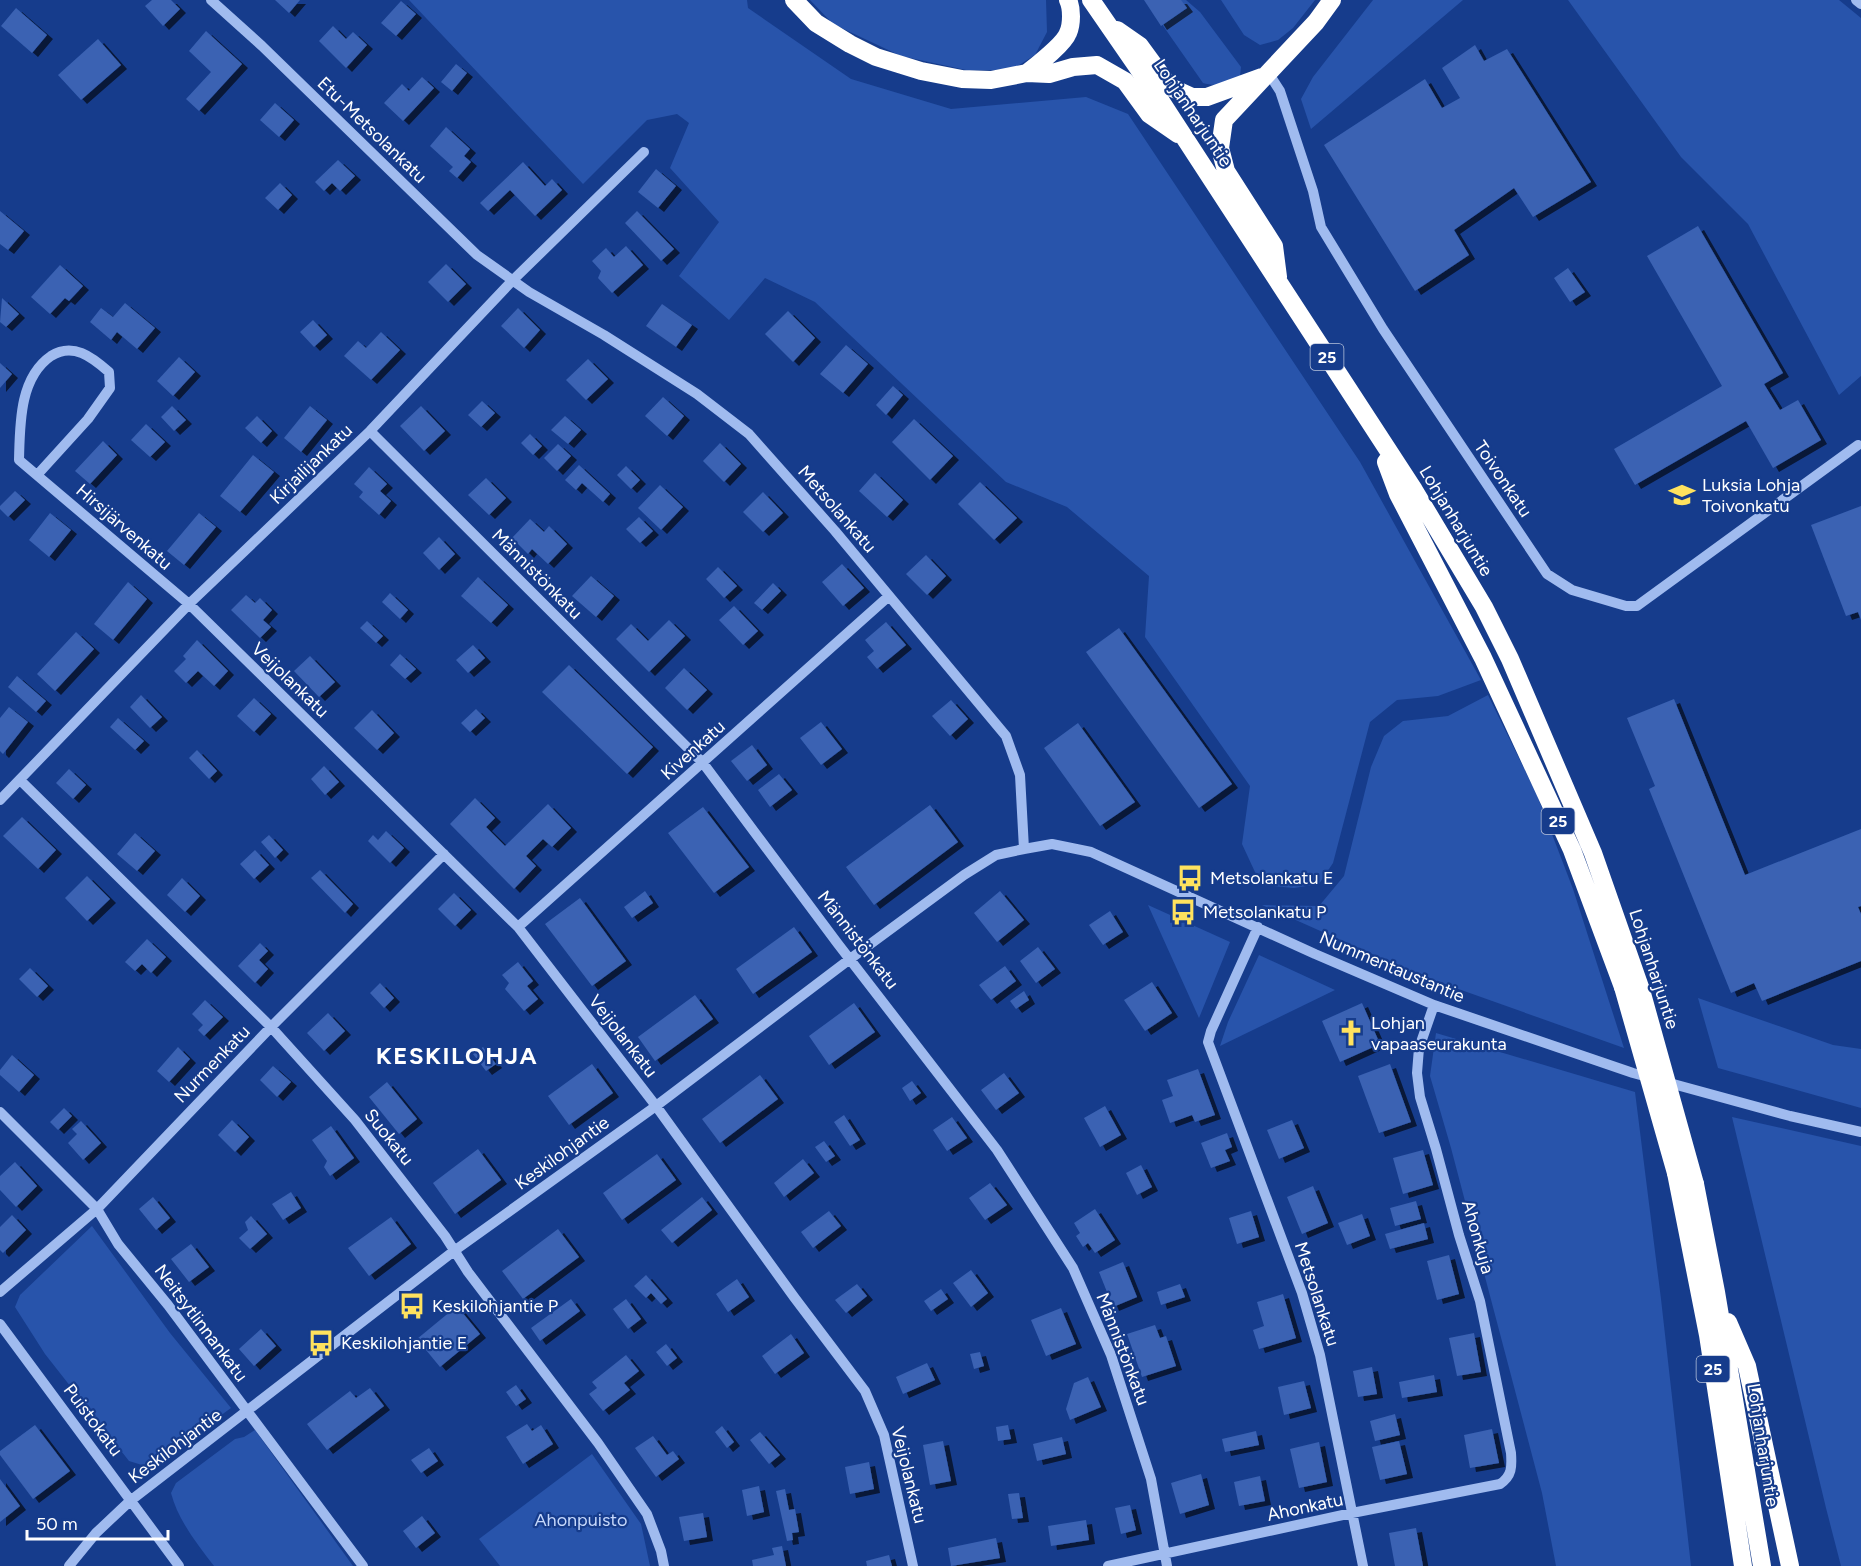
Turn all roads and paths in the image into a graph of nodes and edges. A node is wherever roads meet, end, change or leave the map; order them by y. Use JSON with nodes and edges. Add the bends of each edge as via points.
{"nodes":[{"id":1,"x":211,"y":0,"type":"edge"},
{"id":2,"x":794,"y":0,"type":"edge"},
{"id":3,"x":1068,"y":0,"type":"edge"},
{"id":4,"x":1091,"y":0,"type":"edge"},
{"id":5,"x":1332,"y":0,"type":"edge"},
{"id":6,"x":1856,"y":0,"type":"edge"},
{"id":7,"x":1861,"y":4,"type":"edge"},
{"id":8,"x":1107,"y":23,"type":"junction"},
{"id":9,"x":1028,"y":73,"type":"junction"},
{"id":10,"x":1269,"y":74,"type":"junction"},
{"id":11,"x":1187,"y":140,"type":"junction"},
{"id":12,"x":644,"y":152,"type":"dead end"},
{"id":13,"x":512,"y":280,"type":"junction"},
{"id":14,"x":1278,"y":282,"type":"junction"},
{"id":15,"x":370,"y":431,"type":"junction"},
{"id":16,"x":1858,"y":445,"type":"dead end"},
{"id":17,"x":38,"y":474,"type":"junction"},
{"id":18,"x":889,"y":596,"type":"junction"},
{"id":19,"x":189,"y":604,"type":"junction"},
{"id":20,"x":703,"y":763,"type":"junction"},
{"id":21,"x":20,"y":780,"type":"junction"},
{"id":22,"x":0,"y":800,"type":"edge"},
{"id":23,"x":1024,"y":849,"type":"junction"},
{"id":24,"x":444,"y":854,"type":"junction"},
{"id":25,"x":518,"y":927,"type":"junction"},
{"id":26,"x":1258,"y":927,"type":"junction"},
{"id":27,"x":850,"y":959,"type":"junction"},
{"id":28,"x":1632,"y":989,"type":"junction"},
{"id":29,"x":1434,"y":1005,"type":"junction"},
{"id":30,"x":271,"y":1027,"type":"junction"},
{"id":31,"x":656,"y":1106,"type":"junction"},
{"id":32,"x":0,"y":1112,"type":"edge"},
{"id":33,"x":1861,"y":1132,"type":"edge"},
{"id":34,"x":98,"y":1209,"type":"junction"},
{"id":35,"x":454,"y":1251,"type":"junction"},
{"id":36,"x":0,"y":1292,"type":"edge"},
{"id":37,"x":1716,"y":1292,"type":"junction"},
{"id":38,"x":0,"y":1324,"type":"edge"},
{"id":39,"x":248,"y":1412,"type":"junction"},
{"id":40,"x":1507,"y":1479,"type":"joint"},
{"id":41,"x":130,"y":1501,"type":"junction"},
{"id":42,"x":1352,"y":1513,"type":"junction"},
{"id":43,"x":1166,"y":1560,"type":"edge"},
{"id":44,"x":69,"y":1566,"type":"edge"},
{"id":45,"x":179,"y":1566,"type":"edge"},
{"id":46,"x":363,"y":1566,"type":"edge"},
{"id":47,"x":664,"y":1566,"type":"edge"},
{"id":48,"x":914,"y":1566,"type":"edge"},
{"id":49,"x":1108,"y":1566,"type":"edge"},
{"id":50,"x":1363,"y":1566,"type":"edge"},
{"id":51,"x":1743,"y":1566,"type":"edge"},
{"id":52,"x":1762,"y":1566,"type":"edge"},
{"id":53,"x":1790,"y":1566,"type":"edge"}],
"edges":[{"from":1,"to":13,"type":"street","name":"Etu-Metsolankatu","via":[[477,255]]},
{"from":2,"to":9,"type":"highway","via":[[816,23],[876,57],[962,79],[991,80]]},
{"from":3,"to":9,"type":"highway","via":[[1068,33]]},
{"from":4,"to":8,"type":"highway","name":"Lohjanharjuntie","number":"25"},
{"from":5,"to":10,"type":"highway"},
{"from":6,"to":7,"type":"street"},
{"from":8,"to":10,"type":"highway","via":[[1140,46],[1170,87],[1192,97],[1207,97]]},
{"from":8,"to":11,"type":"highway","name":"Lohjanharjuntie","number":"25"},
{"from":9,"to":11,"type":"highway","via":[[1050,74],[1097,65],[1125,81],[1149,114]]},
{"from":10,"to":14,"type":"highway","via":[[1224,120],[1220,148],[1226,171],[1274,246]]},
{"from":10,"to":16,"type":"street","name":"Toivonkatu","via":[[1280,91],[1322,227],[1383,329],[1547,574],[1572,590],[1637,606]]},
{"from":11,"to":14,"type":"highway","name":"Lohjanharjuntie","number":"25"},
{"from":12,"to":13,"type":"street","name":"Kirjailijankatu"},
{"from":13,"to":15,"type":"street","name":"Kirjailijankatu"},
{"from":13,"to":18,"type":"street","name":"Metsolankatu","via":[[688,388],[749,434]]},
{"from":14,"to":28,"type":"highway","name":"Lohjanharjuntie","number":"25","via":[[1414,490],[1484,607],[1593,853]]},
{"from":15,"to":19,"type":"street","name":"Kirjailijankatu"},
{"from":15,"to":20,"type":"street","name":"Männistönkatu"},
{"from":17,"to":17,"type":"street","name":"Hirsijärvenkatu","via":[[20,460],[20,428],[32,378],[43,362],[60,351],[77,351],[109,372],[110,388]]},
{"from":17,"to":19,"type":"street","name":"Hirsijärvenkatu"},
{"from":18,"to":20,"type":"street","name":"Kivenkatu"},
{"from":18,"to":23,"type":"street","name":"Metsolankatu","via":[[1006,736],[1020,775]]},
{"from":19,"to":21,"type":"street","name":"Kirjailijankatu"},
{"from":19,"to":24,"type":"street","name":"Veijolankatu"},
{"from":20,"to":25,"type":"street","name":"Kivenkatu"},
{"from":20,"to":27,"type":"street","name":"Männistönkatu"},
{"from":21,"to":22,"type":"street","name":"Kirjailijankatu"},
{"from":21,"to":30,"type":"street","name":"Suokatu"},
{"from":23,"to":26,"type":"street","name":"Nummentaustantie","via":[[1052,844],[1091,852]]},
{"from":23,"to":27,"type":"street","name":"Keskilohjantie","via":[[996,855],[964,875]]},
{"from":24,"to":25,"type":"street","name":"Veijolankatu"},
{"from":24,"to":30,"type":"street","name":"Nurmenkatu"},
{"from":25,"to":31,"type":"street","name":"Veijolankatu"},
{"from":26,"to":29,"type":"street","name":"Nummentaustantie"},
{"from":26,"to":42,"type":"street","name":"Metsolankatu","via":[[1208,1042],[1302,1293],[1320,1355]]},
{"from":27,"to":31,"type":"street","name":"Keskilohjantie"},
{"from":27,"to":43,"type":"street","name":"Männistönkatu","via":[[997,1150],[1073,1268],[1111,1354],[1134,1423],[1151,1479]]},
{"from":28,"to":37,"type":"highway","name":"Lohjanharjuntie","number":"25","bridge":true,"via":[[1695,1184]]},
{"from":28,"to":51,"type":"highway","name":"Lohjanharjuntie","number":"25","bridge":true,"via":[[1676,1173],[1708,1335]]},
{"from":29,"to":33,"type":"street","name":"Nummentaustantie","via":[[1633,1073]]},
{"from":29,"to":40,"type":"street","name":"Ahonkuja","via":[[1419,1048],[1420,1097],[1480,1301],[1511,1453],[1512,1469]]},
{"from":30,"to":34,"type":"street","name":"Nurmenkatu"},
{"from":30,"to":35,"type":"street","name":"Suokatu","via":[[355,1120]]},
{"from":31,"to":35,"type":"street","name":"Keskilohjantie"},
{"from":31,"to":48,"type":"street","name":"Veijolankatu","via":[[865,1391],[884,1435]]},
{"from":32,"to":34,"type":"street","name":"Neitsytlinnankatu"},
{"from":34,"to":36,"type":"street","name":"Nurmenkatu"},
{"from":34,"to":39,"type":"street","name":"Neitsytlinnankatu","via":[[118,1244]]},
{"from":35,"to":39,"type":"street","name":"Keskilohjantie"},
{"from":35,"to":47,"type":"street","name":"Suokatu","via":[[647,1514]]},
{"from":37,"to":52,"type":"highway","name":"Lohjanharjuntie","number":"25"},
{"from":37,"to":53,"type":"highway","via":[[1747,1366]]},
{"from":38,"to":41,"type":"street","name":"Puistokatu"},
{"from":39,"to":41,"type":"street","name":"Keskilohjantie"},
{"from":39,"to":46,"type":"street","name":"Neitsytlinnankatu"},
{"from":40,"to":42,"type":"street","name":"Ahonkatu","via":[[1500,1484]]},
{"from":41,"to":44,"type":"street","name":"Keskilohjantie"},
{"from":41,"to":45,"type":"street","name":"Puistokatu"},
{"from":42,"to":43,"type":"street","name":"Ahonkatu"},
{"from":42,"to":50,"type":"street","name":"Metsolankatu"},
{"from":43,"to":49,"type":"street","name":"Ahonkatu"}]}
